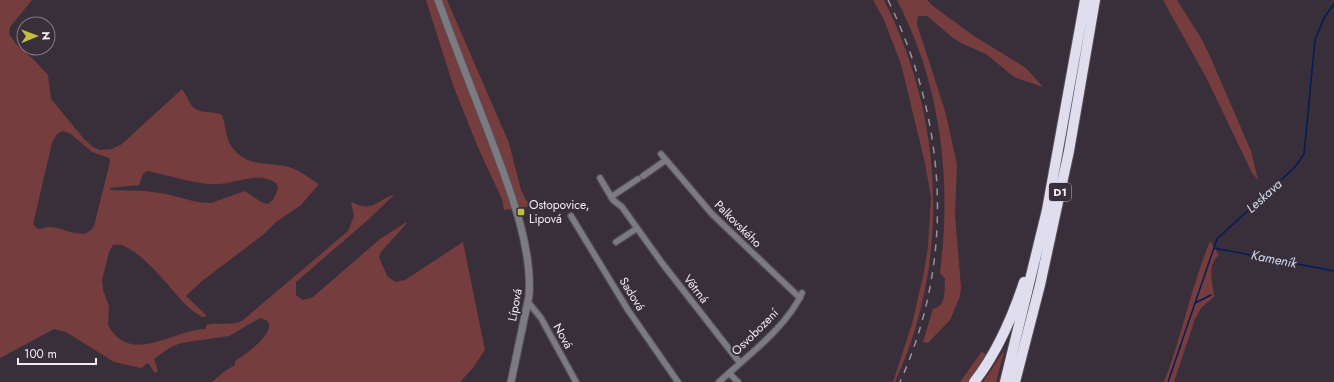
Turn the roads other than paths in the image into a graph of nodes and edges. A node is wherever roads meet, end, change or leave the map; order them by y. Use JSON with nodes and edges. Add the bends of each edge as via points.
{"nodes":[{"id":1,"x":438,"y":0,"type":"edge"},
{"id":2,"x":1085,"y":0,"type":"edge"},
{"id":3,"x":1095,"y":0,"type":"edge"},
{"id":4,"x":661,"y":154,"type":"dead end"},
{"id":5,"x":666,"y":160,"type":"junction"},
{"id":6,"x":600,"y":178,"type":"dead end"},
{"id":7,"x":611,"y":197,"type":"junction"},
{"id":8,"x":1047,"y":210,"type":"junction"},
{"id":9,"x":571,"y":216,"type":"dead end"},
{"id":10,"x":636,"y":229,"type":"junction"},
{"id":11,"x":616,"y":242,"type":"dead end"},
{"id":12,"x":801,"y":296,"type":"joint"},
{"id":13,"x":528,"y":302,"type":"junction"},
{"id":14,"x":740,"y":363,"type":"junction"},
{"id":15,"x":729,"y":373,"type":"junction"},
{"id":16,"x":511,"y":382,"type":"edge"},
{"id":17,"x":576,"y":382,"type":"edge"},
{"id":18,"x":678,"y":382,"type":"edge"},
{"id":19,"x":719,"y":382,"type":"edge"},
{"id":20,"x":738,"y":382,"type":"edge"},
{"id":21,"x":974,"y":382,"type":"edge"},
{"id":22,"x":1005,"y":382,"type":"edge"},
{"id":23,"x":1015,"y":382,"type":"edge"}],
"edges":[{"from":1,"to":13,"type":"street","name":"Lípová","via":[[516,208],[529,283]]},
{"from":2,"to":8,"type":"highway","number":"D1"},
{"from":3,"to":23,"type":"highway","number":"D1","via":[[1069,151],[1040,285]]},
{"from":4,"to":5,"type":"street","name":"Palkovského"},
{"from":5,"to":7,"type":"street"},
{"from":5,"to":12,"type":"street","name":"Palkovského","via":[[712,214]]},
{"from":6,"to":7,"type":"street","name":"Větrná"},
{"from":7,"to":10,"type":"street","name":"Větrná","via":[[622,207]]},
{"from":8,"to":21,"type":"highway","via":[[1007,326],[991,360]]},
{"from":8,"to":22,"type":"highway","number":"D1"},
{"from":9,"to":18,"type":"street","name":"Sadová","via":[[628,310]]},
{"from":10,"to":11,"type":"street"},
{"from":10,"to":14,"type":"street","name":"Větrná"},
{"from":12,"to":14,"type":"street","name":"Osvobození","via":[[785,319]]},
{"from":13,"to":16,"type":"street","name":"Lípová"},
{"from":13,"to":17,"type":"street","name":"Nová","via":[[541,318]]},
{"from":14,"to":15,"type":"street","name":"Osvobození"},
{"from":15,"to":19,"type":"street","name":"Osvobození"},
{"from":15,"to":20,"type":"street"}]}
